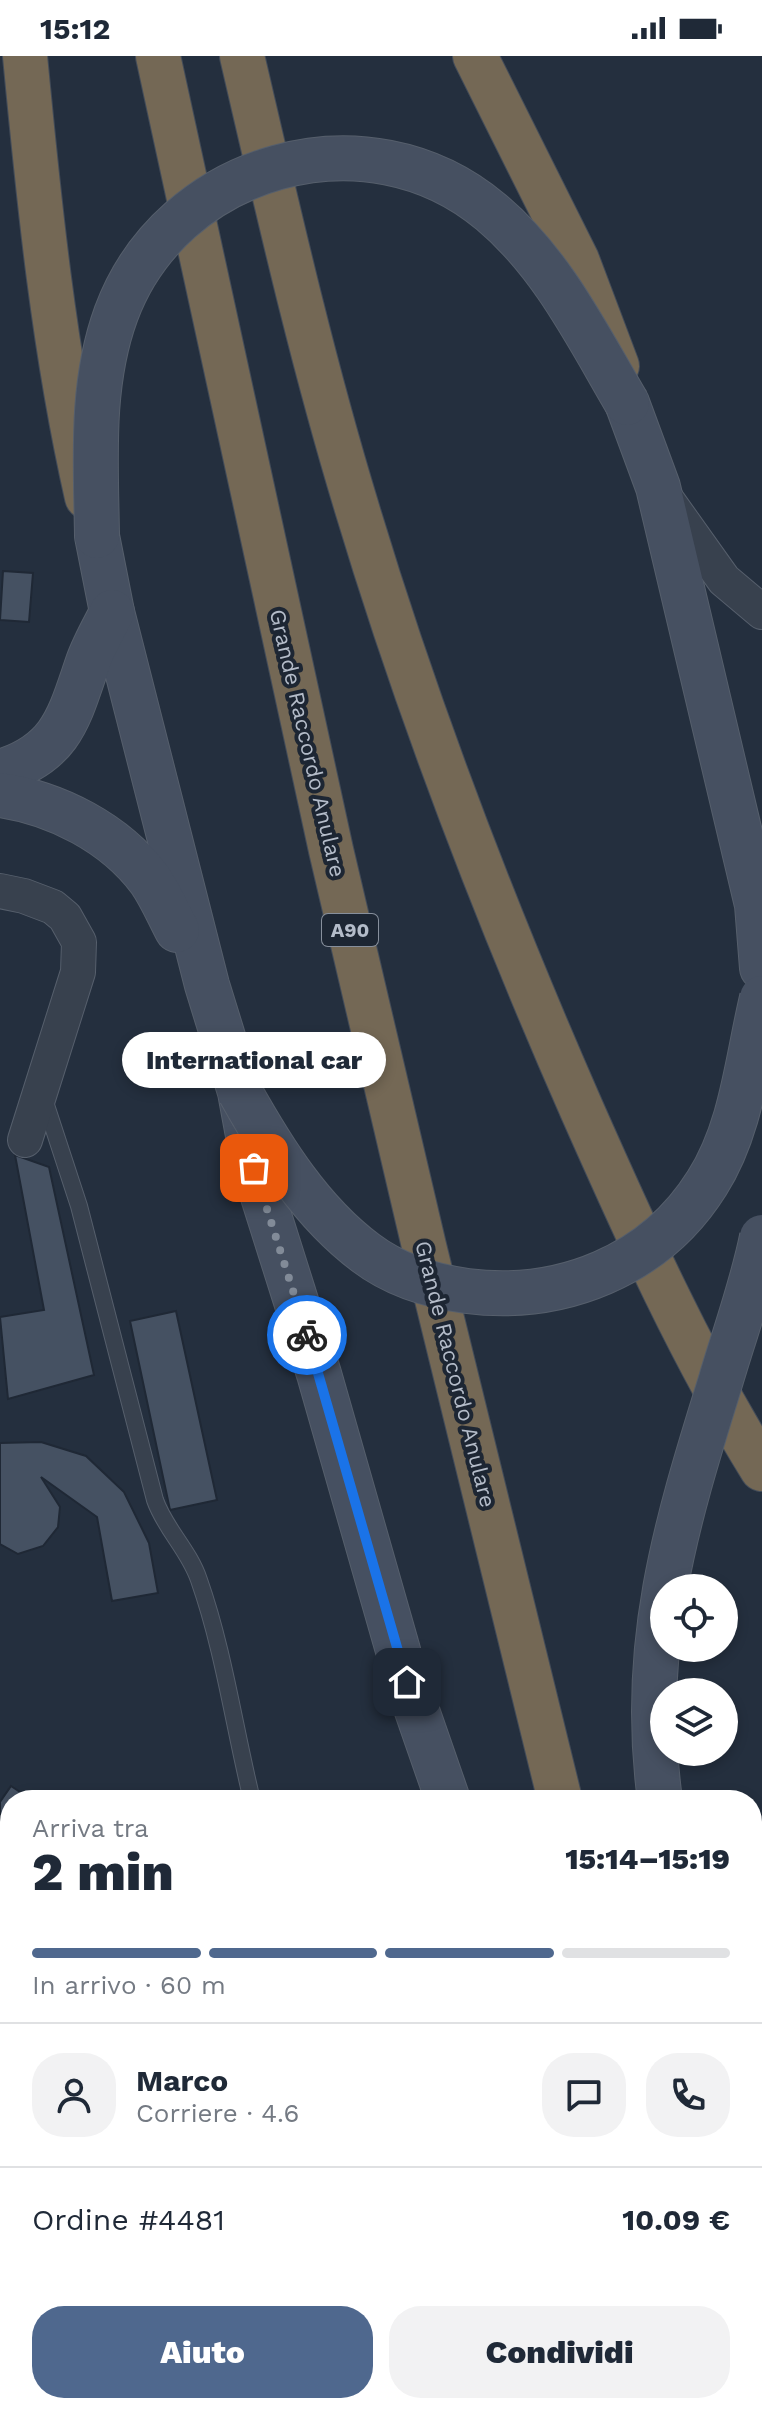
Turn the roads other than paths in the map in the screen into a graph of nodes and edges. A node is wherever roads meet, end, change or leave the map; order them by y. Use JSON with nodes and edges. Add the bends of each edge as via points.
{"nodes":[{"id":1,"x":25,"y":56,"type":"edge"},
{"id":2,"x":158,"y":56,"type":"edge"},
{"id":3,"x":242,"y":56,"type":"edge"},
{"id":4,"x":475,"y":56,"type":"edge"},
{"id":5,"x":627,"y":403,"type":"junction"},
{"id":6,"x":658,"y":487,"type":"junction"},
{"id":7,"x":97,"y":536,"type":"junction"},
{"id":8,"x":112,"y":612,"type":"junction"},
{"id":9,"x":762,"y":612,"type":"edge"},
{"id":10,"x":0,"y":772,"type":"edge"},
{"id":11,"x":0,"y":795,"type":"edge"},
{"id":12,"x":762,"y":818,"type":"edge"},
{"id":13,"x":0,"y":891,"type":"edge"},
{"id":14,"x":757,"y":905,"type":"junction"},
{"id":15,"x":762,"y":968,"type":"edge"},
{"id":16,"x":207,"y":985,"type":"junction"},
{"id":17,"x":762,"y":998,"type":"edge"},
{"id":18,"x":41,"y":1090,"type":"junction"},
{"id":19,"x":240,"y":1092,"type":"junction"},
{"id":20,"x":25,"y":1140,"type":"dead end"},
{"id":21,"x":762,"y":1237,"type":"edge"},
{"id":22,"x":762,"y":1469,"type":"edge"},
{"id":23,"x":250,"y":1790,"type":"edge"},
{"id":24,"x":445,"y":1790,"type":"edge"},
{"id":25,"x":558,"y":1790,"type":"edge"},
{"id":26,"x":659,"y":1790,"type":"edge"}],
"edges":[{"from":1,"to":7,"type":"highway","bridge":true,"via":[[59,345]]},
{"from":2,"to":25,"type":"highway","name":"Grande Raccordo Anulare","number":"A90","via":[[331,850]]},
{"from":3,"to":22,"type":"highway","via":[[336,436],[458,810],[520,969],[637,1232],[723,1407]]},
{"from":4,"to":5,"type":"highway","bridge":true,"via":[[582,271]]},
{"from":5,"to":6,"type":"street"},
{"from":5,"to":7,"type":"street","bridge":true,"via":[[549,274],[489,210],[457,188],[381,160],[334,158],[283,165],[234,183],[193,208],[155,246],[127,289],[107,341],[101,376]]},
{"from":6,"to":9,"type":"street","via":[[724,580]]},
{"from":6,"to":14,"type":"street"},
{"from":7,"to":8,"type":"street"},
{"from":8,"to":10,"type":"street","via":[[64,726],[37,755]]},
{"from":8,"to":16,"type":"street"},
{"from":11,"to":16,"type":"street","via":[[58,810],[123,853],[157,891]]},
{"from":12,"to":14,"type":"street"},
{"from":13,"to":18,"type":"street","via":[[53,907],[79,942],[78,972]]},
{"from":14,"to":15,"type":"street"},
{"from":16,"to":19,"type":"street"},
{"from":17,"to":19,"type":"street","bridge":true,"via":[[732,1131],[697,1199],[631,1259],[551,1290],[498,1294],[454,1289],[379,1262],[316,1205]]},
{"from":18,"to":20,"type":"street"},
{"from":18,"to":23,"type":"lane","via":[[79,1206],[155,1500],[200,1580]]},
{"from":19,"to":24,"type":"street","via":[[254,1168],[407,1682]]},
{"from":21,"to":26,"type":"street","bridge":true,"via":[[663,1587],[653,1715]]}]}
